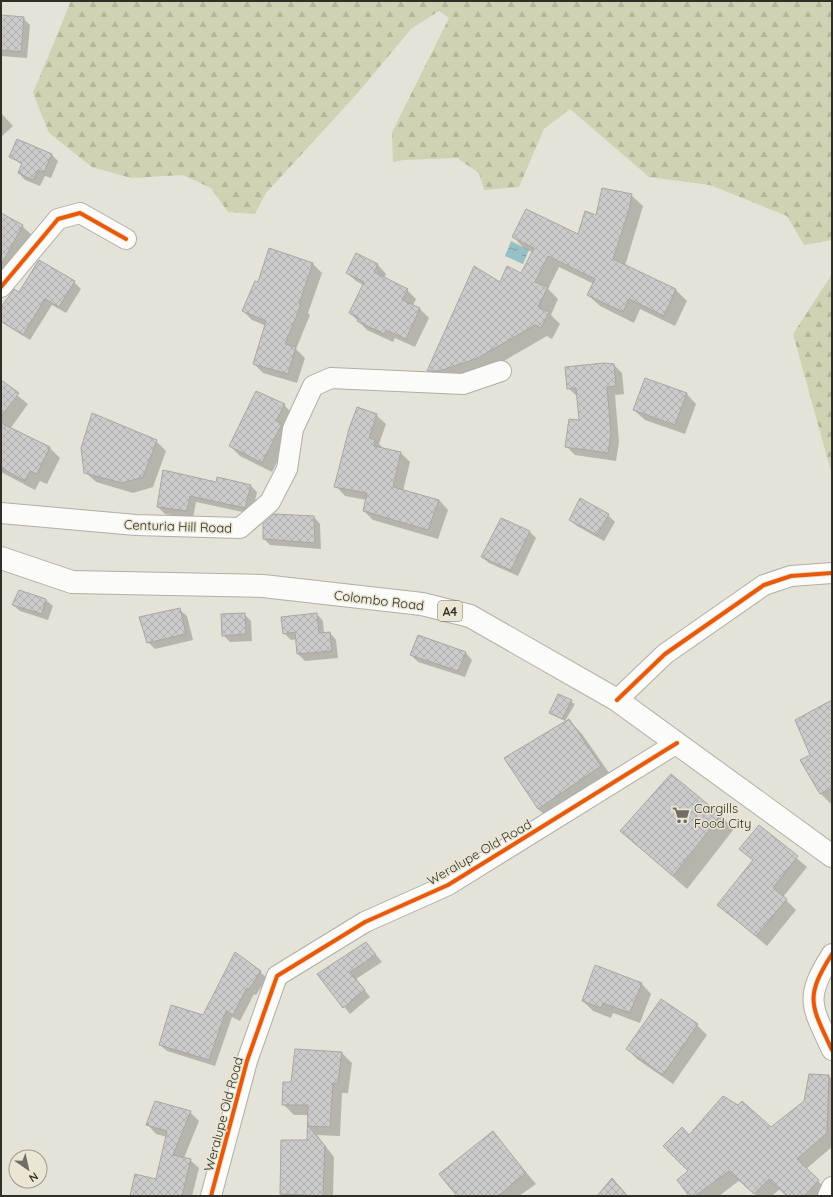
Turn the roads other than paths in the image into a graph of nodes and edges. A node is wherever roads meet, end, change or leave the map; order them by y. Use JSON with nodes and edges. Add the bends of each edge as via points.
{"nodes":[{"id":1,"x":126,"y":239,"type":"dead end"},
{"id":2,"x":1,"y":287,"type":"edge"},
{"id":3,"x":501,"y":371,"type":"dead end"},
{"id":4,"x":1,"y":513,"type":"edge"},
{"id":5,"x":1,"y":558,"type":"edge"},
{"id":6,"x":832,"y":573,"type":"edge"},
{"id":7,"x":617,"y":700,"type":"junction"},
{"id":8,"x":677,"y":743,"type":"junction"},
{"id":9,"x":832,"y":856,"type":"edge"},
{"id":10,"x":832,"y":954,"type":"edge"},
{"id":11,"x":832,"y":1050,"type":"edge"},
{"id":12,"x":832,"y":1187,"type":"edge"},
{"id":13,"x":211,"y":1196,"type":"edge"},
{"id":14,"x":828,"y":1196,"type":"edge"}],
"edges":[{"from":1,"to":2,"type":"street","via":[[80,214],[58,219]]},
{"from":3,"to":4,"type":"street","name":"Centuria Hill Road","via":[[463,384],[332,378],[313,386],[293,429],[287,469],[270,502],[240,528],[136,525]]},
{"from":5,"to":7,"type":"highway","name":"Colombo Road","number":"A4","via":[[72,582],[263,586],[422,604],[470,616]]},
{"from":6,"to":7,"type":"street","via":[[791,576],[764,586],[665,654]]},
{"from":7,"to":8,"type":"highway","name":"Colombo Road","number":"A4"},
{"from":8,"to":9,"type":"highway","name":"Colombo Road","number":"A4"},
{"from":8,"to":13,"type":"street","name":"Weralupe Old Road","via":[[448,885],[365,922],[277,976],[247,1061]]},
{"from":10,"to":11,"type":"street","via":[[819,975],[812,997],[817,1017]]},
{"from":12,"to":14,"type":"street"}]}
